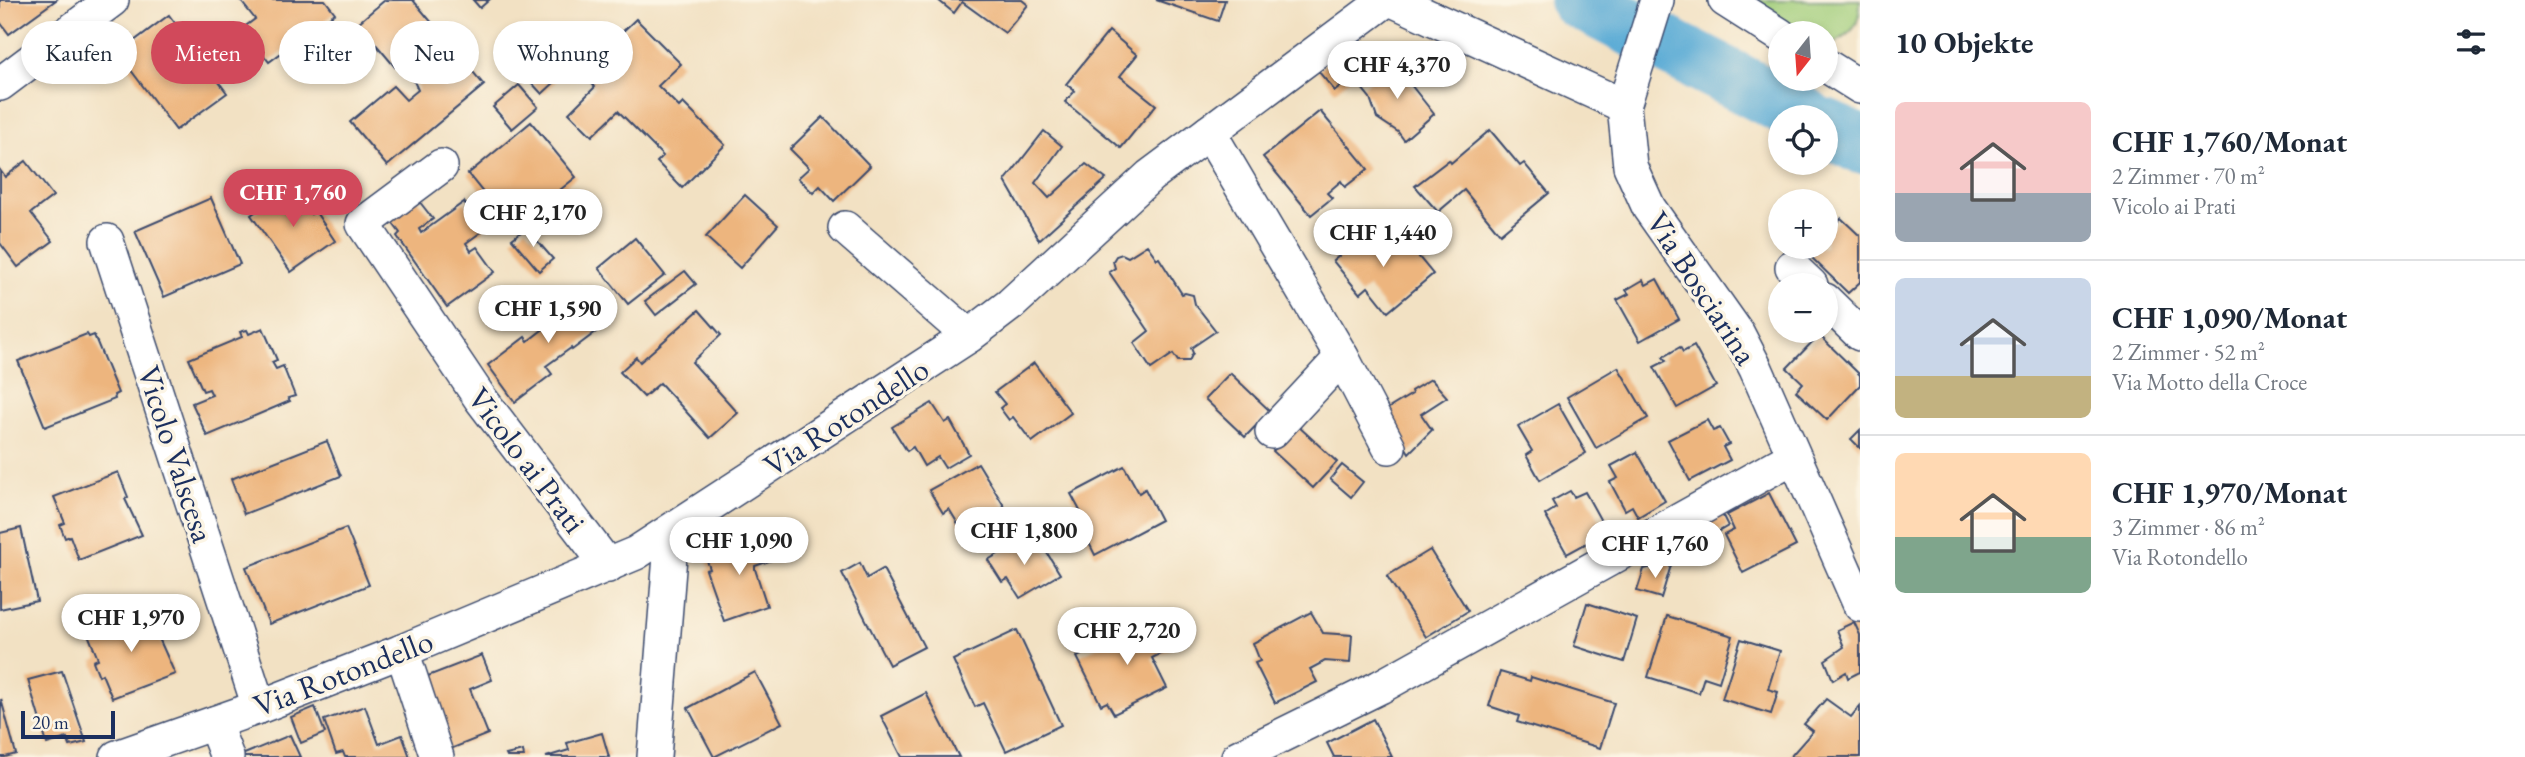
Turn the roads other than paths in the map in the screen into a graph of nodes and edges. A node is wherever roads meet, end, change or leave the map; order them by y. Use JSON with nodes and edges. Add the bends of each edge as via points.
{"nodes":[{"id":1,"x":112,"y":0,"type":"edge"},
{"id":2,"x":1386,"y":0,"type":"edge"},
{"id":3,"x":1392,"y":0,"type":"edge"},
{"id":4,"x":1657,"y":0,"type":"edge"},
{"id":5,"x":1725,"y":0,"type":"edge"},
{"id":6,"x":1768,"y":27,"type":"edge"},
{"id":7,"x":4,"y":72,"type":"edge"},
{"id":8,"x":1628,"y":95,"type":"junction"},
{"id":9,"x":1217,"y":126,"type":"junction"},
{"id":10,"x":441,"y":166,"type":"dead end"},
{"id":11,"x":845,"y":228,"type":"dead end"},
{"id":12,"x":107,"y":241,"type":"dead end"},
{"id":13,"x":1838,"y":313,"type":"edge"},
{"id":14,"x":1860,"y":334,"type":"edge"},
{"id":15,"x":969,"y":336,"type":"junction"},
{"id":16,"x":1349,"y":352,"type":"junction"},
{"id":17,"x":1272,"y":432,"type":"dead end"},
{"id":18,"x":1389,"y":447,"type":"dead end"},
{"id":19,"x":1794,"y":457,"type":"junction"},
{"id":20,"x":672,"y":531,"type":"junction"},
{"id":21,"x":608,"y":566,"type":"junction"},
{"id":22,"x":1860,"y":605,"type":"edge"},
{"id":23,"x":401,"y":651,"type":"junction"},
{"id":24,"x":259,"y":707,"type":"junction"},
{"id":25,"x":214,"y":723,"type":"junction"},
{"id":26,"x":117,"y":757,"type":"edge"},
{"id":27,"x":227,"y":757,"type":"edge"},
{"id":28,"x":437,"y":757,"type":"edge"},
{"id":29,"x":654,"y":757,"type":"edge"},
{"id":30,"x":1238,"y":757,"type":"edge"}],
"edges":[{"from":1,"to":7,"type":"street"},
{"from":2,"to":9,"type":"street","name":"Via Rotondello"},
{"from":3,"to":8,"type":"street"},
{"from":4,"to":8,"type":"street","name":"Via Bosciarina"},
{"from":5,"to":6,"type":"street"},
{"from":8,"to":19,"type":"street","name":"Via Bosciarina","via":[[1630,166],[1636,184],[1738,334]]},
{"from":9,"to":15,"type":"street","name":"Via Rotondello","via":[[1150,176],[1011,304]]},
{"from":9,"to":16,"type":"street"},
{"from":10,"to":21,"type":"street","name":"Vicolo ai Prati","via":[[363,223],[480,398]]},
{"from":11,"to":15,"type":"street"},
{"from":12,"to":24,"type":"street","name":"Vicolo Valscesa"},
{"from":13,"to":14,"type":"street"},
{"from":15,"to":20,"type":"street","name":"Via Rotondello"},
{"from":16,"to":17,"type":"street"},
{"from":16,"to":18,"type":"street"},
{"from":19,"to":22,"type":"street","name":"Via Bosciarina"},
{"from":19,"to":30,"type":"street","via":[[1381,687]]},
{"from":20,"to":21,"type":"street","name":"Via Rotondello"},
{"from":20,"to":29,"type":"street"},
{"from":21,"to":23,"type":"street","name":"Via Rotondello"},
{"from":23,"to":24,"type":"street","name":"Via Rotondello"},
{"from":23,"to":28,"type":"street"},
{"from":24,"to":25,"type":"street","name":"Via Rotondello"},
{"from":25,"to":26,"type":"street","name":"Via Rotondello"},
{"from":25,"to":27,"type":"street"}]}
